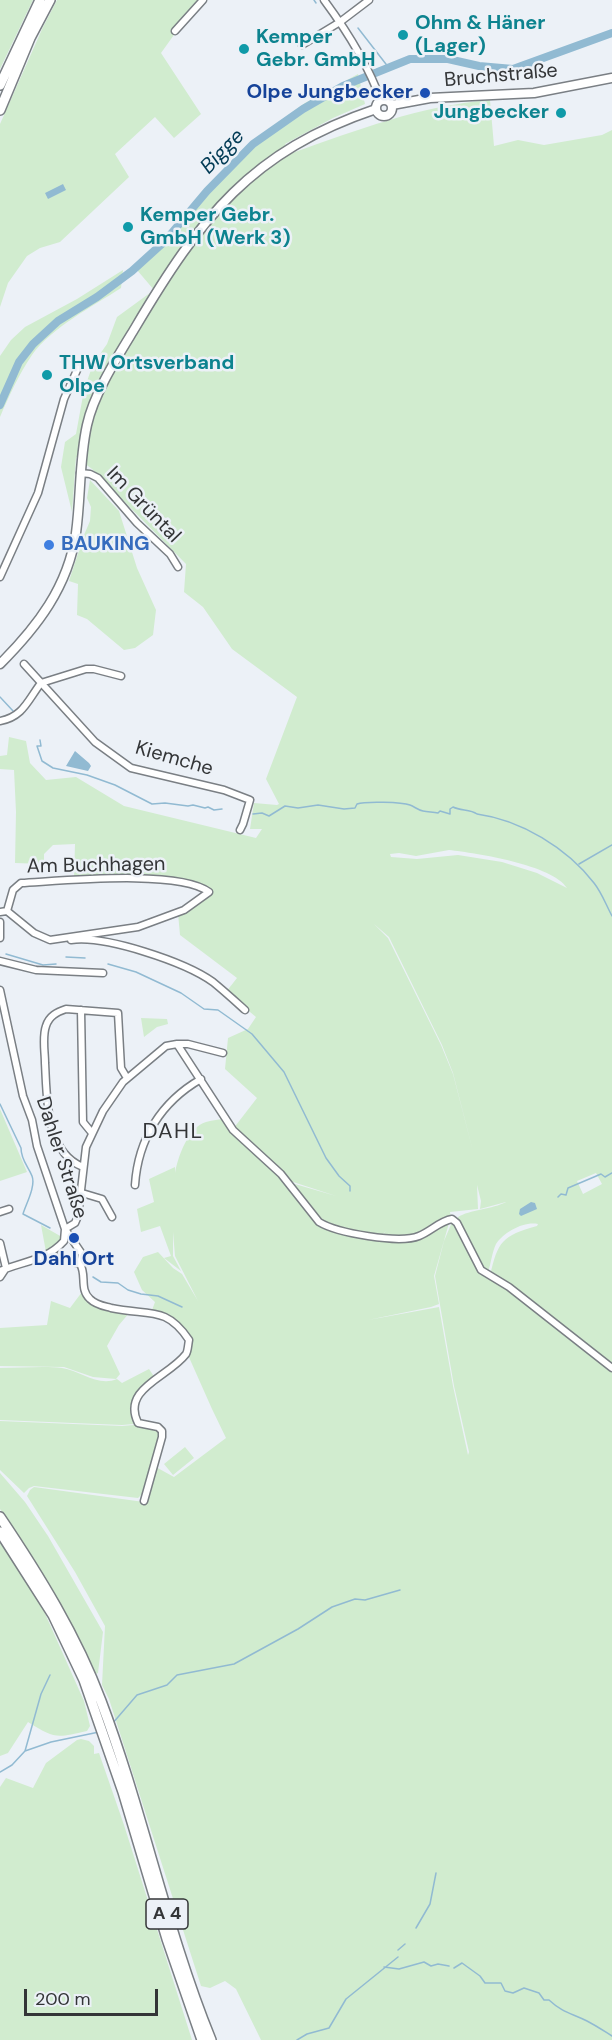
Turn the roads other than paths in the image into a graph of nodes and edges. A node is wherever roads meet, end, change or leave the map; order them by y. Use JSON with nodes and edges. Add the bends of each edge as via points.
{"nodes":[{"id":1,"x":40,"y":0,"type":"edge"},
{"id":2,"x":50,"y":0,"type":"edge"},
{"id":3,"x":203,"y":0,"type":"edge"},
{"id":4,"x":325,"y":0,"type":"edge"},
{"id":5,"x":369,"y":0,"type":"edge"},
{"id":6,"x":340,"y":22,"type":"junction"},
{"id":7,"x":175,"y":31,"type":"dead end"},
{"id":8,"x":302,"y":45,"type":"dead end"},
{"id":9,"x":612,"y":78,"type":"edge"},
{"id":10,"x":0,"y":85,"type":"edge"},
{"id":11,"x":381,"y":101,"type":"junction"},
{"id":12,"x":392,"y":105,"type":"junction"},
{"id":13,"x":376,"y":109,"type":"junction"},
{"id":14,"x":0,"y":110,"type":"edge"},
{"id":15,"x":78,"y":368,"type":"dead end"},
{"id":16,"x":80,"y":473,"type":"junction"},
{"id":17,"x":178,"y":567,"type":"dead end"},
{"id":18,"x":0,"y":577,"type":"edge"},
{"id":19,"x":0,"y":664,"type":"edge"},
{"id":20,"x":24,"y":664,"type":"dead end"},
{"id":21,"x":121,"y":676,"type":"dead end"},
{"id":22,"x":41,"y":683,"type":"junction"},
{"id":23,"x":0,"y":722,"type":"edge"},
{"id":24,"x":240,"y":830,"type":"dead end"},
{"id":25,"x":4,"y":911,"type":"edge"},
{"id":26,"x":0,"y":922,"type":"edge"},
{"id":27,"x":0,"y":938,"type":"edge"},
{"id":28,"x":50,"y":940,"type":"junction"},
{"id":29,"x":0,"y":961,"type":"edge"},
{"id":30,"x":103,"y":973,"type":"dead end"},
{"id":31,"x":0,"y":990,"type":"edge"},
{"id":32,"x":81,"y":1010,"type":"junction"},
{"id":33,"x":245,"y":1010,"type":"dead end"},
{"id":34,"x":177,"y":1044,"type":"junction"},
{"id":35,"x":223,"y":1053,"type":"dead end"},
{"id":36,"x":127,"y":1078,"type":"junction"},
{"id":37,"x":201,"y":1079,"type":"junction"},
{"id":38,"x":92,"y":1133,"type":"junction"},
{"id":39,"x":83,"y":1167,"type":"junction"},
{"id":40,"x":135,"y":1185,"type":"dead end"},
{"id":41,"x":82,"y":1193,"type":"junction"},
{"id":42,"x":9,"y":1209,"type":"dead end"},
{"id":43,"x":0,"y":1212,"type":"edge"},
{"id":44,"x":112,"y":1217,"type":"dead end"},
{"id":45,"x":65,"y":1229,"type":"junction"},
{"id":46,"x":0,"y":1243,"type":"edge"},
{"id":47,"x":51,"y":1253,"type":"junction"},
{"id":48,"x":80,"y":1264,"type":"junction"},
{"id":49,"x":3,"y":1270,"type":"edge"},
{"id":50,"x":0,"y":1277,"type":"edge"},
{"id":51,"x":612,"y":1368,"type":"edge"},
{"id":52,"x":144,"y":1500,"type":"dead end"},
{"id":53,"x":0,"y":1517,"type":"edge"},
{"id":54,"x":0,"y":1532,"type":"edge"},
{"id":55,"x":96,"y":1701,"type":"junction"},
{"id":56,"x":208,"y":2039,"type":"edge"}],
"edges":[{"from":1,"to":10,"type":"highway"},
{"from":2,"to":14,"type":"highway"},
{"from":3,"to":7,"type":"street"},
{"from":4,"to":6,"type":"street"},
{"from":5,"to":6,"type":"street"},
{"from":6,"to":8,"type":"street"},
{"from":6,"to":11,"type":"street","via":[[366,65]]},
{"from":9,"to":12,"type":"main road","name":"Bruchstraße","via":[[534,93],[430,98]]},
{"from":11,"to":12,"type":"main road","via":[[388,100]]},
{"from":11,"to":13,"type":"main road"},
{"from":12,"to":13,"type":"main road","via":[[387,116],[379,115]]},
{"from":13,"to":16,"type":"main road","via":[[284,150],[248,177],[218,208],[167,277],[104,384],[88,422]]},
{"from":15,"to":18,"type":"street","via":[[64,399],[38,493]]},
{"from":16,"to":17,"type":"street","name":"Im Grüntal","via":[[98,478]]},
{"from":16,"to":19,"type":"main road","via":[[76,533],[64,577],[42,617]]},
{"from":20,"to":22,"type":"street","name":"Kiemche"},
{"from":21,"to":22,"type":"street","via":[[86,669]]},
{"from":22,"to":23,"type":"street","via":[[22,712]]},
{"from":22,"to":24,"type":"street","name":"Kiemche","via":[[96,742],[131,768],[224,789],[250,800]]},
{"from":25,"to":28,"type":"street"},
{"from":25,"to":28,"type":"street","name":"Am Buchhagen","via":[[13,890],[21,883],[99,879],[178,881],[208,892],[184,910],[138,927]]},
{"from":26,"to":27,"type":"street"},
{"from":28,"to":33,"type":"street","via":[[89,939],[158,956],[212,981]]},
{"from":29,"to":30,"type":"street","via":[[36,970]]},
{"from":31,"to":45,"type":"street","name":"Dahler Straße","via":[[23,1096]]},
{"from":32,"to":36,"type":"street","via":[[118,1013],[121,1068]]},
{"from":32,"to":38,"type":"street","via":[[83,1122]]},
{"from":32,"to":39,"type":"street","via":[[66,1009],[54,1014],[45,1027],[44,1041],[55,1136],[65,1156]]},
{"from":34,"to":35,"type":"street"},
{"from":34,"to":36,"type":"street","via":[[166,1046]]},
{"from":34,"to":37,"type":"street"},
{"from":36,"to":38,"type":"street"},
{"from":37,"to":40,"type":"street","via":[[166,1105],[152,1124],[141,1151]]},
{"from":37,"to":51,"type":"street","via":[[233,1130],[274,1167],[323,1224],[373,1237],[412,1238],[452,1219],[481,1270],[509,1287]]},
{"from":38,"to":39,"type":"street"},
{"from":39,"to":41,"type":"street"},
{"from":41,"to":44,"type":"street","via":[[102,1199]]},
{"from":41,"to":45,"type":"street","via":[[77,1220]]},
{"from":42,"to":43,"type":"street"},
{"from":45,"to":47,"type":"street","via":[[64,1241]]},
{"from":45,"to":48,"type":"street","name":"Dahler Straße","via":[[81,1252]]},
{"from":46,"to":49,"type":"street"},
{"from":47,"to":48,"type":"street"},
{"from":47,"to":49,"type":"street"},
{"from":48,"to":52,"type":"street","name":"Dahler Straße","via":[[83,1287],[93,1302],[170,1318],[189,1340],[187,1353],[147,1385],[136,1400],[138,1424],[162,1431]]},
{"from":49,"to":50,"type":"street","via":[[6,1272]]},
{"from":53,"to":55,"type":"highway","number":"A 4","via":[[58,1610]]},
{"from":54,"to":55,"type":"highway","number":"A 4","via":[[53,1615]]},
{"from":55,"to":56,"type":"highway","number":"A 4"}]}
